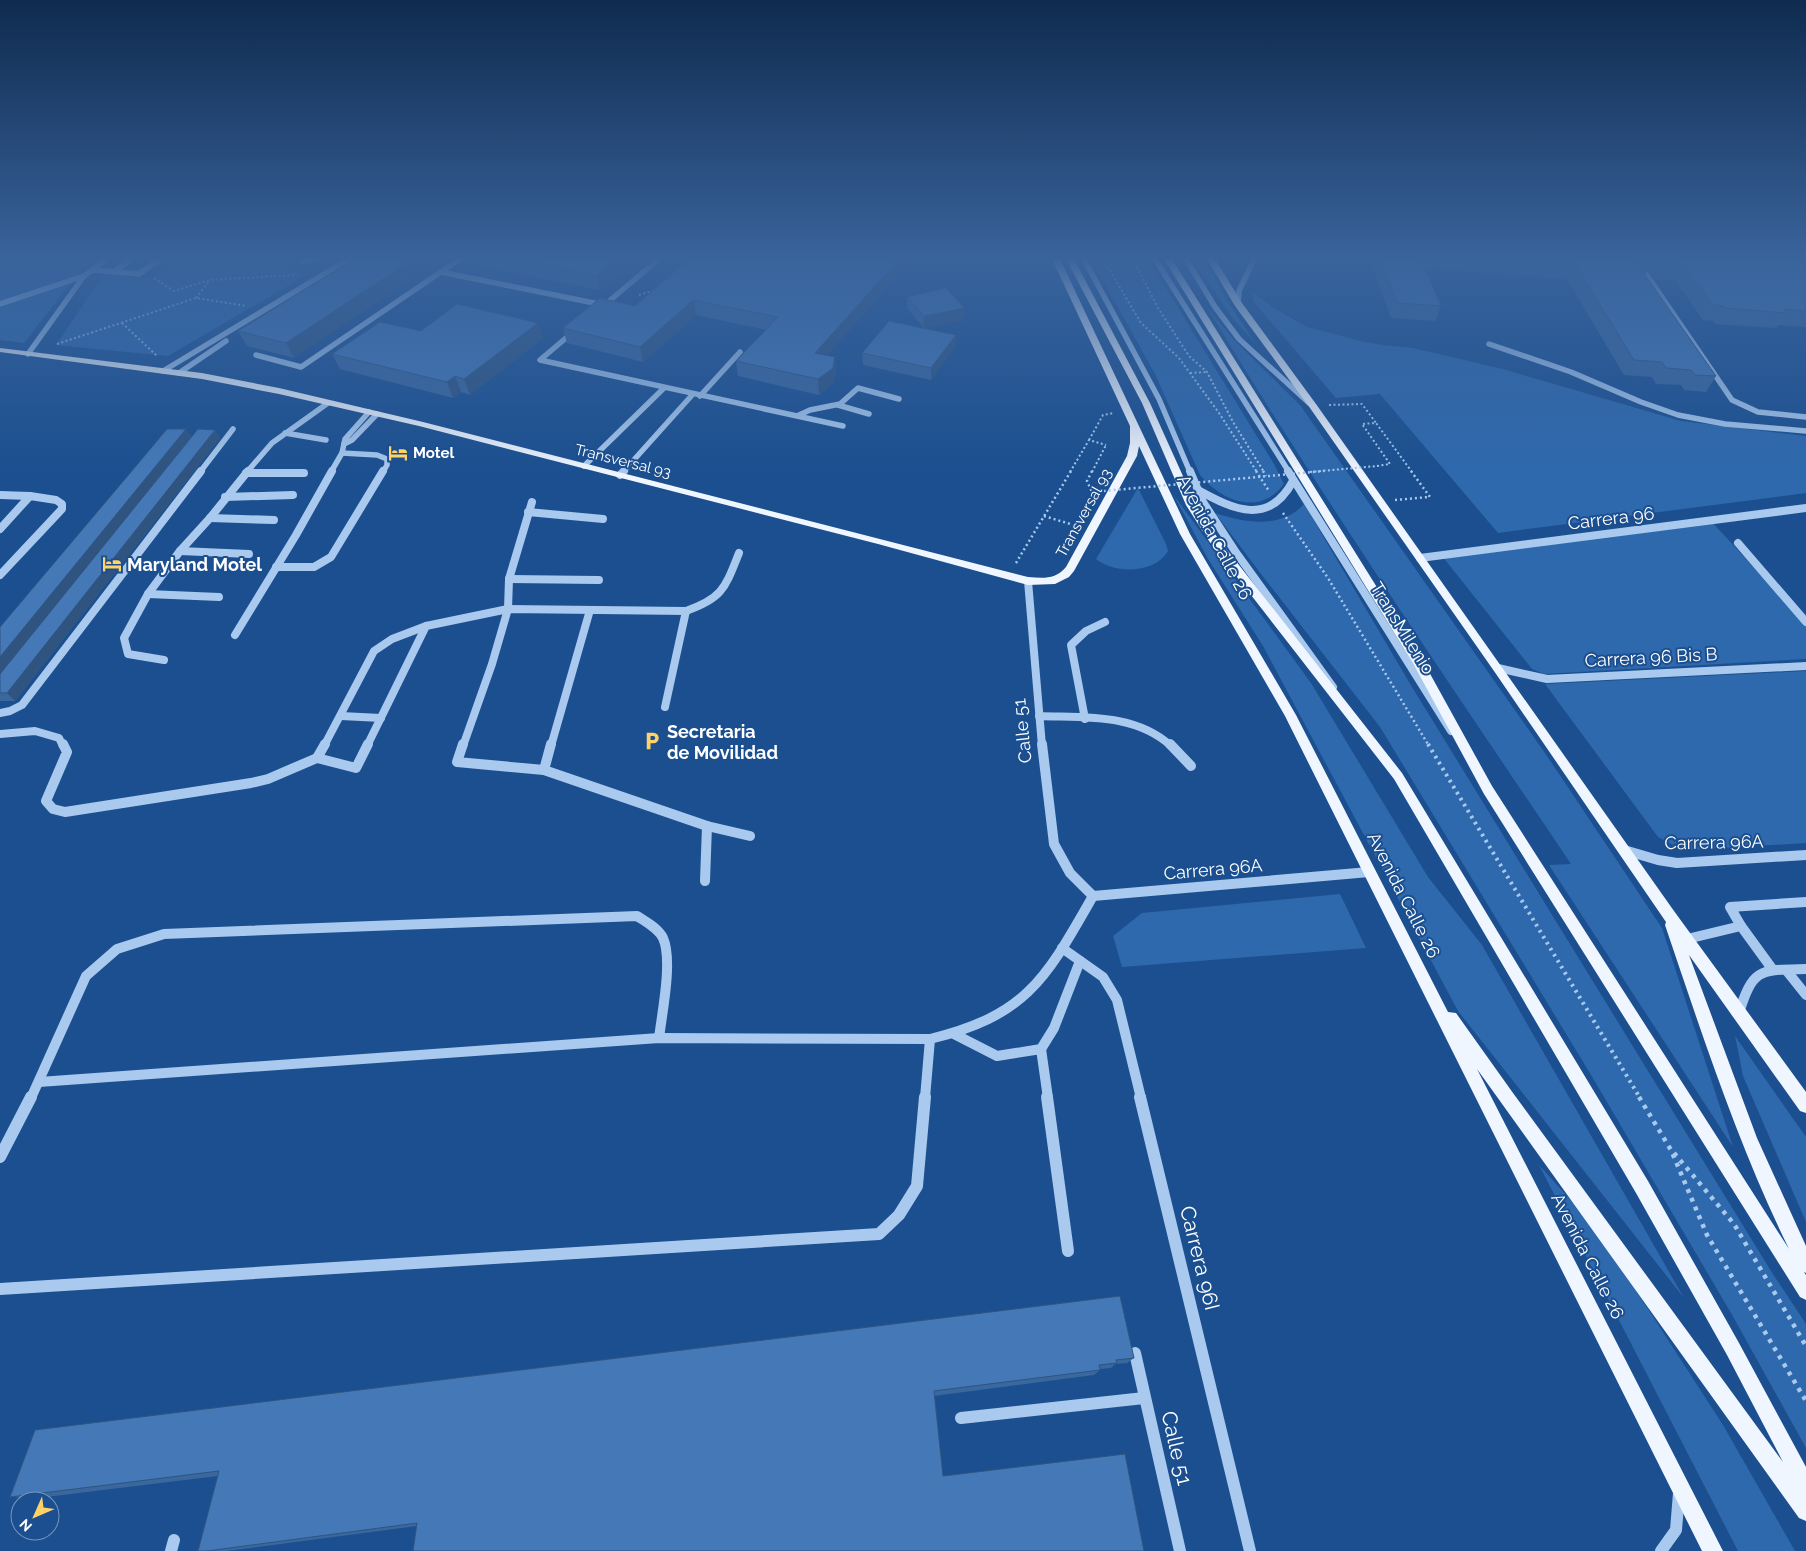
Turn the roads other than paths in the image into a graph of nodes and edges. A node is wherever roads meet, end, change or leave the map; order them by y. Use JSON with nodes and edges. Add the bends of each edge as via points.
{"nodes":[{"id":1,"x":44,"y":331,"type":"edge"},
{"id":2,"x":230,"y":331,"type":"edge"},
{"id":3,"x":241,"y":331,"type":"edge"},
{"id":4,"x":353,"y":331,"type":"edge"},
{"id":5,"x":574,"y":331,"type":"edge"},
{"id":6,"x":1091,"y":331,"type":"edge"},
{"id":7,"x":1108,"y":331,"type":"edge"},
{"id":8,"x":1123,"y":331,"type":"edge"},
{"id":9,"x":1199,"y":331,"type":"edge"},
{"id":10,"x":1213,"y":331,"type":"edge"},
{"id":11,"x":1233,"y":331,"type":"edge"},
{"id":12,"x":1258,"y":331,"type":"edge"},
{"id":13,"x":1687,"y":331,"type":"edge"},
{"id":14,"x":1489,"y":344,"type":"dead end"},
{"id":15,"x":0,"y":350,"type":"edge"},
{"id":16,"x":740,"y":352,"type":"dead end"},
{"id":17,"x":28,"y":354,"type":"junction"},
{"id":18,"x":256,"y":355,"type":"edge"},
{"id":19,"x":163,"y":371,"type":"junction"},
{"id":20,"x":179,"y":373,"type":"junction"},
{"id":21,"x":664,"y":388,"type":"junction"},
{"id":22,"x":697,"y":395,"type":"junction"},
{"id":23,"x":899,"y":398,"type":"dead end"},
{"id":24,"x":328,"y":403,"type":"junction"},
{"id":25,"x":838,"y":405,"type":"junction"},
{"id":26,"x":1313,"y":406,"type":"junction"},
{"id":27,"x":373,"y":413,"type":"junction"},
{"id":28,"x":869,"y":414,"type":"dead end"},
{"id":29,"x":799,"y":415,"type":"junction"},
{"id":30,"x":1806,"y":416,"type":"edge"},
{"id":31,"x":1134,"y":422,"type":"junction"},
{"id":32,"x":843,"y":426,"type":"dead end"},
{"id":33,"x":233,"y":429,"type":"dead end"},
{"id":34,"x":1806,"y":431,"type":"edge"},
{"id":35,"x":285,"y":433,"type":"junction"},
{"id":36,"x":326,"y":440,"type":"dead end"},
{"id":37,"x":342,"y":453,"type":"junction"},
{"id":38,"x":584,"y":466,"type":"junction"},
{"id":39,"x":246,"y":473,"type":"junction"},
{"id":40,"x":304,"y":473,"type":"dead end"},
{"id":41,"x":620,"y":476,"type":"junction"},
{"id":42,"x":1293,"y":481,"type":"junction"},
{"id":43,"x":1198,"y":490,"type":"junction"},
{"id":44,"x":0,"y":495,"type":"edge"},
{"id":45,"x":293,"y":495,"type":"dead end"},
{"id":46,"x":30,"y":496,"type":"junction"},
{"id":47,"x":225,"y":497,"type":"junction"},
{"id":48,"x":532,"y":502,"type":"dead end"},
{"id":49,"x":1806,"y":508,"type":"edge"},
{"id":50,"x":528,"y":512,"type":"junction"},
{"id":51,"x":210,"y":518,"type":"junction"},
{"id":52,"x":603,"y":519,"type":"dead end"},
{"id":53,"x":274,"y":520,"type":"dead end"},
{"id":54,"x":0,"y":529,"type":"edge"},
{"id":55,"x":1738,"y":542,"type":"dead end"},
{"id":56,"x":180,"y":552,"type":"junction"},
{"id":57,"x":739,"y":553,"type":"dead end"},
{"id":58,"x":249,"y":554,"type":"dead end"},
{"id":59,"x":1420,"y":558,"type":"junction"},
{"id":60,"x":276,"y":567,"type":"junction"},
{"id":61,"x":0,"y":575,"type":"edge"},
{"id":62,"x":509,"y":580,"type":"junction"},
{"id":63,"x":600,"y":580,"type":"dead end"},
{"id":64,"x":1028,"y":581,"type":"junction"},
{"id":65,"x":148,"y":594,"type":"junction"},
{"id":66,"x":219,"y":597,"type":"dead end"},
{"id":67,"x":508,"y":609,"type":"junction"},
{"id":68,"x":590,"y":610,"type":"junction"},
{"id":69,"x":686,"y":611,"type":"junction"},
{"id":70,"x":1105,"y":622,"type":"dead end"},
{"id":71,"x":1806,"y":622,"type":"edge"},
{"id":72,"x":426,"y":626,"type":"junction"},
{"id":73,"x":235,"y":635,"type":"dead end"},
{"id":74,"x":164,"y":660,"type":"dead end"},
{"id":75,"x":1806,"y":666,"type":"edge"},
{"id":76,"x":1498,"y":668,"type":"junction"},
{"id":77,"x":665,"y":708,"type":"dead end"},
{"id":78,"x":0,"y":713,"type":"edge"},
{"id":79,"x":341,"y":716,"type":"junction"},
{"id":80,"x":1039,"y":716,"type":"junction"},
{"id":81,"x":1351,"y":716,"type":"junction"},
{"id":82,"x":381,"y":718,"type":"junction"},
{"id":83,"x":1085,"y":719,"type":"junction"},
{"id":84,"x":0,"y":734,"type":"edge"},
{"id":85,"x":317,"y":758,"type":"junction"},
{"id":86,"x":1192,"y":766,"type":"dead end"},
{"id":87,"x":544,"y":770,"type":"junction"},
{"id":88,"x":1488,"y":790,"type":"junction"},
{"id":89,"x":707,"y":826,"type":"junction"},
{"id":90,"x":750,"y":836,"type":"dead end"},
{"id":91,"x":1624,"y":850,"type":"junction"},
{"id":92,"x":1806,"y":855,"type":"edge"},
{"id":93,"x":1369,"y":872,"type":"junction"},
{"id":94,"x":705,"y":881,"type":"dead end"},
{"id":95,"x":1093,"y":896,"type":"junction"},
{"id":96,"x":1806,"y":902,"type":"edge"},
{"id":97,"x":1669,"y":916,"type":"junction"},
{"id":98,"x":1741,"y":926,"type":"junction"},
{"id":99,"x":1687,"y":939,"type":"junction"},
{"id":100,"x":1062,"y":948,"type":"junction"},
{"id":101,"x":1080,"y":961,"type":"junction"},
{"id":102,"x":1806,"y":969,"type":"edge"},
{"id":103,"x":1773,"y":970,"type":"junction"},
{"id":104,"x":1786,"y":970,"type":"junction"},
{"id":105,"x":1102,"y":977,"type":"joint"},
{"id":106,"x":1422,"y":977,"type":"junction"},
{"id":107,"x":1806,"y":995,"type":"edge"},
{"id":108,"x":1740,"y":1013,"type":"junction"},
{"id":109,"x":954,"y":1034,"type":"junction"},
{"id":110,"x":659,"y":1038,"type":"junction"},
{"id":111,"x":930,"y":1039,"type":"junction"},
{"id":112,"x":1041,"y":1049,"type":"junction"},
{"id":113,"x":39,"y":1082,"type":"junction"},
{"id":114,"x":1806,"y":1105,"type":"edge"},
{"id":115,"x":0,"y":1157,"type":"edge"},
{"id":116,"x":1068,"y":1251,"type":"dead end"},
{"id":117,"x":1806,"y":1264,"type":"edge"},
{"id":118,"x":0,"y":1290,"type":"edge"},
{"id":119,"x":1806,"y":1291,"type":"edge"},
{"id":120,"x":1135,"y":1353,"type":"edge"},
{"id":121,"x":1144,"y":1398,"type":"junction"},
{"id":122,"x":962,"y":1418,"type":"dead end"},
{"id":123,"x":1680,"y":1485,"type":"junction"},
{"id":124,"x":1806,"y":1487,"type":"edge"},
{"id":125,"x":1806,"y":1511,"type":"edge"},
{"id":126,"x":1180,"y":1551,"type":"edge"},
{"id":127,"x":1250,"y":1551,"type":"edge"},
{"id":128,"x":1662,"y":1551,"type":"edge"},
{"id":129,"x":1713,"y":1551,"type":"edge"}],
"edges":[{"from":1,"to":17,"type":"street"},
{"from":2,"to":19,"type":"street"},
{"from":3,"to":20,"type":"street"},
{"from":4,"to":18,"type":"lane","via":[[301,366]]},
{"from":5,"to":21,"type":"street","via":[[540,360]]},
{"from":6,"to":31,"type":"main road","name":"Avenida Calle 26"},
{"from":7,"to":81,"type":"main road","name":"Avenida Calle 26","via":[[1146,403],[1191,505],[1213,539]]},
{"from":8,"to":43,"type":"street","via":[[1159,399]]},
{"from":9,"to":42,"type":"street","name":"TransMilenio"},
{"from":10,"to":88,"type":"main road","via":[[1419,664]]},
{"from":11,"to":26,"type":"street"},
{"from":12,"to":26,"type":"main road"},
{"from":13,"to":30,"type":"street","via":[[1732,400],[1753,411]]},
{"from":14,"to":34,"type":"street","via":[[1582,376],[1633,400],[1680,416],[1708,422]]},
{"from":15,"to":17,"type":"main road","name":"Transversal 93"},
{"from":16,"to":22,"type":"lane"},
{"from":17,"to":19,"type":"main road","name":"Transversal 93"},
{"from":19,"to":20,"type":"main road","name":"Transversal 93"},
{"from":20,"to":24,"type":"main road","name":"Transversal 93"},
{"from":21,"to":22,"type":"street"},
{"from":21,"to":38,"type":"lane"},
{"from":22,"to":29,"type":"lane"},
{"from":22,"to":41,"type":"street"},
{"from":23,"to":25,"type":"street","via":[[858,388]]},
{"from":24,"to":27,"type":"main road","name":"Transversal 93"},
{"from":24,"to":35,"type":"street"},
{"from":25,"to":28,"type":"street"},
{"from":25,"to":29,"type":"street","via":[[810,408]]},
{"from":26,"to":59,"type":"main road"},
{"from":27,"to":37,"type":"street","via":[[352,440],[344,444]]},
{"from":27,"to":38,"type":"main road","name":"Transversal 93"},
{"from":29,"to":32,"type":"lane"},
{"from":31,"to":64,"type":"main road","name":"Transversal 93","via":[[1132,456],[1065,575],[1051,582]]},
{"from":31,"to":93,"type":"main road","name":"Avenida Calle 26","via":[[1185,534],[1290,715]]},
{"from":33,"to":78,"type":"street","via":[[22,705]]},
{"from":35,"to":36,"type":"street"},
{"from":35,"to":39,"type":"street","via":[[261,454]]},
{"from":37,"to":60,"type":"street"},
{"from":37,"to":60,"type":"street","via":[[377,455],[387,459],[387,465],[331,557],[314,567]]},
{"from":38,"to":41,"type":"main road","name":"Transversal 93"},
{"from":39,"to":40,"type":"street"},
{"from":39,"to":47,"type":"street"},
{"from":41,"to":64,"type":"main road","name":"Transversal 93"},
{"from":42,"to":43,"type":"street","via":[[1286,496],[1266,508],[1239,509]]},
{"from":42,"to":88,"type":"street","name":"TransMilenio"},
{"from":43,"to":81,"type":"street","via":[[1214,520]]},
{"from":44,"to":46,"type":"street"},
{"from":45,"to":47,"type":"street"},
{"from":46,"to":54,"type":"street"},
{"from":46,"to":61,"type":"street","via":[[56,500],[62,504],[62,509]]},
{"from":47,"to":51,"type":"street"},
{"from":48,"to":50,"type":"street"},
{"from":49,"to":59,"type":"street","name":"Carrera 96"},
{"from":50,"to":52,"type":"street"},
{"from":50,"to":62,"type":"street"},
{"from":51,"to":53,"type":"street"},
{"from":51,"to":56,"type":"street"},
{"from":55,"to":71,"type":"street"},
{"from":56,"to":58,"type":"street"},
{"from":56,"to":65,"type":"street"},
{"from":57,"to":69,"type":"street","via":[[720,595]]},
{"from":59,"to":76,"type":"main road"},
{"from":60,"to":73,"type":"street"},
{"from":62,"to":63,"type":"street"},
{"from":62,"to":67,"type":"street"},
{"from":64,"to":80,"type":"street","name":"Calle 51"},
{"from":65,"to":66,"type":"lane"},
{"from":65,"to":74,"type":"street","via":[[124,638],[128,654]]},
{"from":67,"to":68,"type":"street"},
{"from":67,"to":72,"type":"street"},
{"from":67,"to":87,"type":"street","via":[[457,762]]},
{"from":68,"to":69,"type":"street"},
{"from":68,"to":87,"type":"street"},
{"from":69,"to":77,"type":"street"},
{"from":70,"to":83,"type":"street","via":[[1086,631],[1071,645]]},
{"from":72,"to":79,"type":"street","via":[[392,639],[374,651]]},
{"from":72,"to":82,"type":"street"},
{"from":75,"to":76,"type":"street","name":"Carrera 96 Bis B","via":[[1547,679]]},
{"from":76,"to":91,"type":"main road"},
{"from":79,"to":82,"type":"street"},
{"from":79,"to":85,"type":"street"},
{"from":80,"to":83,"type":"street"},
{"from":80,"to":95,"type":"street","name":"Calle 51","via":[[1054,844],[1070,873]]},
{"from":81,"to":124,"type":"main road","name":"Avenida Calle 26","via":[[1398,776],[1500,945],[1642,1187]]},
{"from":82,"to":85,"type":"street","via":[[356,768]]},
{"from":83,"to":86,"type":"street","via":[[1131,722],[1151,730]]},
{"from":84,"to":85,"type":"street","via":[[35,731],[59,738],[67,752],[46,801],[53,810],[65,812],[251,783]]},
{"from":87,"to":89,"type":"street"},
{"from":88,"to":119,"type":"main road"},
{"from":89,"to":90,"type":"street"},
{"from":89,"to":94,"type":"street"},
{"from":91,"to":92,"type":"street","name":"Carrera 96A","via":[[1677,862]]},
{"from":91,"to":97,"type":"main road"},
{"from":93,"to":95,"type":"street","name":"Carrera 96A"},
{"from":93,"to":106,"type":"main road","name":"Avenida Calle 26"},
{"from":95,"to":100,"type":"street"},
{"from":96,"to":98,"type":"street","via":[[1730,907]]},
{"from":97,"to":99,"type":"main road"},
{"from":97,"to":117,"type":"main road","via":[[1737,1108]]},
{"from":98,"to":99,"type":"street"},
{"from":98,"to":103,"type":"street"},
{"from":99,"to":108,"type":"main road"},
{"from":100,"to":101,"type":"lane"},
{"from":100,"to":109,"type":"street","via":[[1040,979],[1018,1001]]},
{"from":101,"to":105,"type":"lane"},
{"from":101,"to":112,"type":"street","via":[[1054,1028]]},
{"from":102,"to":104,"type":"street"},
{"from":103,"to":104,"type":"street"},
{"from":103,"to":108,"type":"street","via":[[1754,976],[1746,989]]},
{"from":104,"to":107,"type":"street"},
{"from":105,"to":127,"type":"street","name":"Carrera 96I","via":[[1117,1000]]},
{"from":106,"to":123,"type":"main road","name":"Avenida Calle 26"},
{"from":106,"to":125,"type":"main road","via":[[1507,1100]]},
{"from":108,"to":114,"type":"main road"},
{"from":109,"to":111,"type":"street"},
{"from":109,"to":112,"type":"street","via":[[997,1056]]},
{"from":110,"to":111,"type":"street"},
{"from":110,"to":113,"type":"street"},
{"from":110,"to":113,"type":"street","via":[[666,955],[664,938],[654,926],[637,916],[164,934],[117,949],[86,976]]},
{"from":111,"to":118,"type":"lane","via":[[917,1186],[899,1215],[879,1234]]},
{"from":112,"to":116,"type":"street"},
{"from":113,"to":115,"type":"street"},
{"from":120,"to":121,"type":"street","name":"Calle 51"},
{"from":121,"to":122,"type":"street"},
{"from":121,"to":126,"type":"street","name":"Calle 51"},
{"from":123,"to":128,"type":"street","via":[[1676,1530]]},
{"from":123,"to":129,"type":"main road","name":"Avenida Calle 26"}]}
